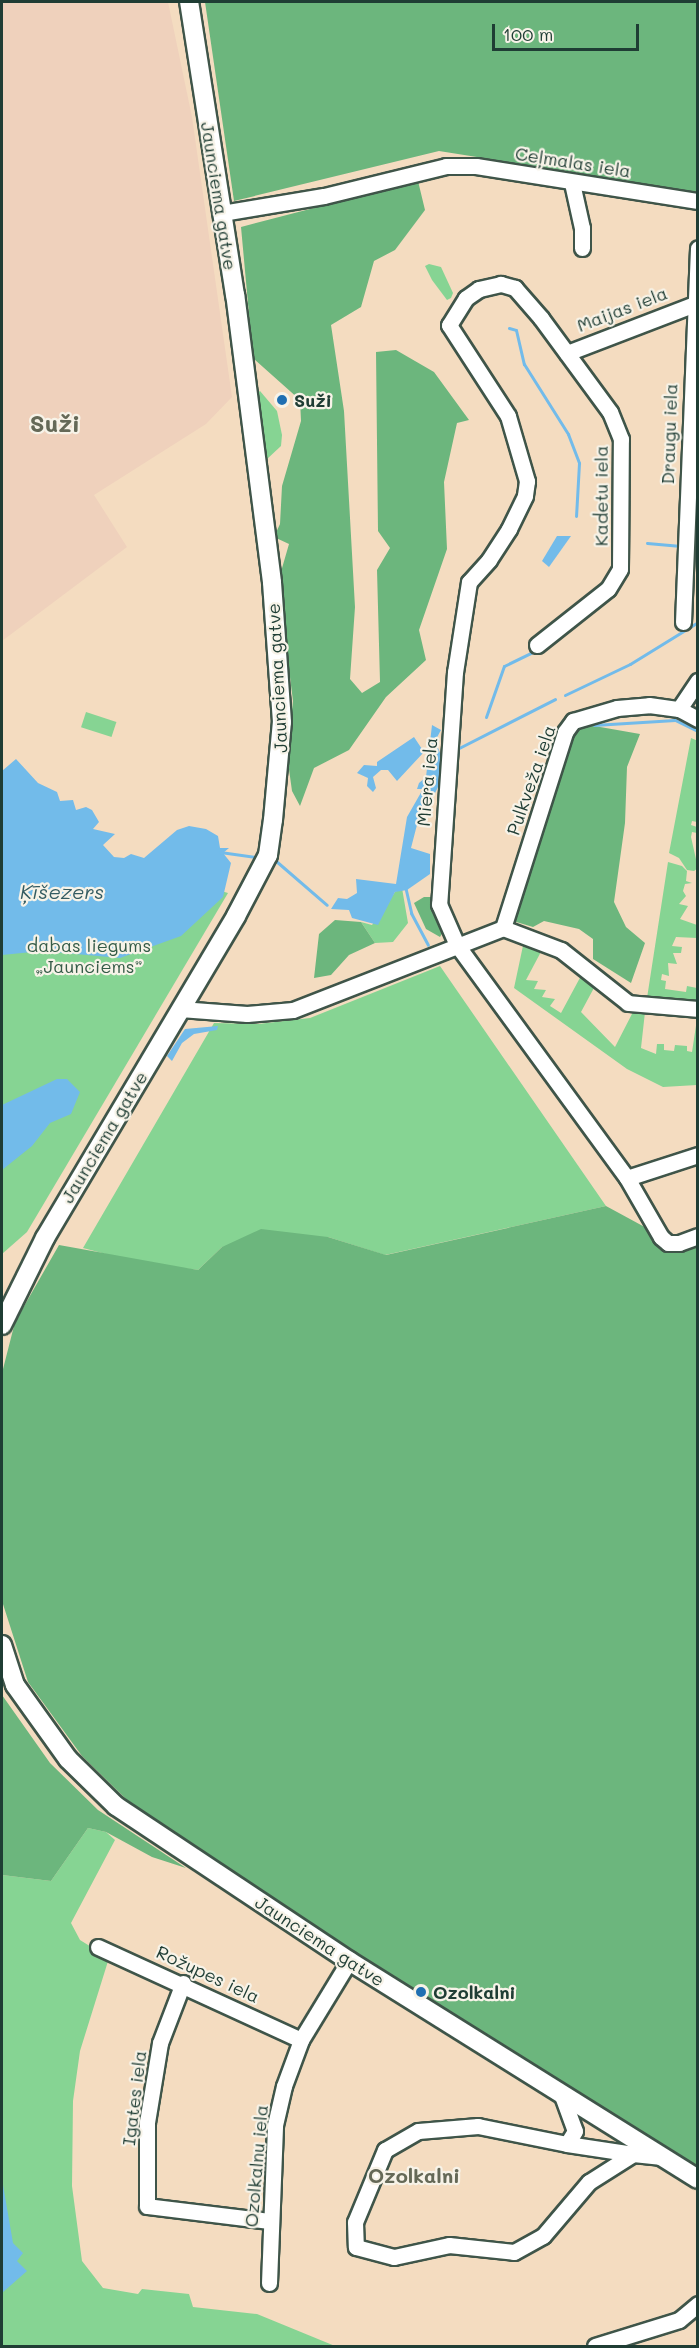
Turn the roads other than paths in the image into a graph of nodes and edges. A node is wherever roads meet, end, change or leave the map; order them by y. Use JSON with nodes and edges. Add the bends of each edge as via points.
{"nodes":[{"id":1,"x":189,"y":2,"type":"edge"},
{"id":2,"x":572,"y":183,"type":"junction"},
{"id":3,"x":698,"y":201,"type":"edge"},
{"id":4,"x":222,"y":213,"type":"junction"},
{"id":5,"x":582,"y":248,"type":"dead end"},
{"id":6,"x":698,"y":248,"type":"edge"},
{"id":7,"x":466,"y":298,"type":"joint"},
{"id":8,"x":692,"y":304,"type":"junction"},
{"id":9,"x":567,"y":352,"type":"junction"},
{"id":10,"x":683,"y":622,"type":"dead end"},
{"id":11,"x":537,"y":645,"type":"dead end"},
{"id":12,"x":698,"y":681,"type":"edge"},
{"id":13,"x":679,"y":709,"type":"junction"},
{"id":14,"x":698,"y":719,"type":"edge"},
{"id":15,"x":503,"y":928,"type":"junction"},
{"id":16,"x":457,"y":945,"type":"junction"},
{"id":17,"x":180,"y":1009,"type":"junction"},
{"id":18,"x":698,"y":1009,"type":"edge"},
{"id":19,"x":698,"y":1155,"type":"edge"},
{"id":20,"x":627,"y":1178,"type":"junction"},
{"id":21,"x":698,"y":1236,"type":"edge"},
{"id":22,"x":2,"y":1325,"type":"edge"},
{"id":23,"x":2,"y":1645,"type":"edge"},
{"id":24,"x":98,"y":1947,"type":"dead end"},
{"id":25,"x":349,"y":1961,"type":"junction"},
{"id":26,"x":183,"y":1983,"type":"junction"},
{"id":27,"x":302,"y":2040,"type":"junction"},
{"id":28,"x":561,"y":2093,"type":"junction"},
{"id":29,"x":567,"y":2144,"type":"junction"},
{"id":30,"x":633,"y":2154,"type":"junction"},
{"id":31,"x":663,"y":2157,"type":"junction"},
{"id":32,"x":698,"y":2179,"type":"edge"},
{"id":33,"x":270,"y":2221,"type":"junction"},
{"id":34,"x":269,"y":2283,"type":"dead end"},
{"id":35,"x":698,"y":2304,"type":"edge"},
{"id":36,"x":595,"y":2346,"type":"edge"}],
"edges":[{"from":1,"to":4,"type":"main road","name":"Jaunciema gatve"},
{"from":2,"to":3,"type":"street","name":"Ceļmalas iela"},
{"from":2,"to":4,"type":"street","name":"Ceļmalas iela","via":[[476,166],[442,166],[324,196]]},
{"from":2,"to":5,"type":"street","via":[[582,228]]},
{"from":4,"to":17,"type":"main road","name":"Jaunciema gatve","via":[[272,582],[282,744],[268,855]]},
{"from":6,"to":8,"type":"street","name":"Draugu iela"},
{"from":7,"to":9,"type":"street","name":"Kadetu iela","via":[[501,285],[515,288]]},
{"from":7,"to":16,"type":"street","name":"Miera iela","via":[[449,325],[508,416],[527,481],[525,496],[509,529],[469,582],[462,627],[441,839],[439,903]]},
{"from":8,"to":9,"type":"street","name":"Maijas iela"},
{"from":8,"to":10,"type":"street","name":"Draugu iela"},
{"from":9,"to":11,"type":"street","name":"Kadetu iela","via":[[610,412],[621,439],[620,569],[608,589]]},
{"from":12,"to":13,"type":"street"},
{"from":13,"to":14,"type":"street","name":"Pulkveža iela"},
{"from":13,"to":15,"type":"street","name":"Pulkveža iela","via":[[649,705],[617,708],[573,721],[565,732]]},
{"from":15,"to":16,"type":"street"},
{"from":15,"to":18,"type":"street","via":[[561,950],[628,1003]]},
{"from":16,"to":17,"type":"street","via":[[293,1010],[247,1014]]},
{"from":16,"to":20,"type":"street","name":"Miera iela"},
{"from":17,"to":22,"type":"main road","name":"Jaunciema gatve","via":[[45,1238]]},
{"from":19,"to":20,"type":"street"},
{"from":20,"to":21,"type":"street","name":"Miera iela","via":[[668,1243]]},
{"from":23,"to":25,"type":"main road","name":"Jaunciema gatve","via":[[21,1694],[68,1759],[116,1806]]},
{"from":24,"to":26,"type":"street","name":"Rožupes iela"},
{"from":25,"to":27,"type":"street","name":"Ozolkalnu iela"},
{"from":25,"to":28,"type":"main road","name":"Jaunciema gatve"},
{"from":26,"to":27,"type":"street","name":"Rožupes iela"},
{"from":26,"to":33,"type":"street","name":"Igates iela","via":[[160,2043],[147,2122],[147,2206]]},
{"from":27,"to":33,"type":"street","name":"Ozolkalnu iela","via":[[284,2086],[275,2125]]},
{"from":28,"to":29,"type":"street","via":[[575,2131]]},
{"from":28,"to":31,"type":"main road","name":"Jaunciema gatve"},
{"from":29,"to":30,"type":"street"},
{"from":29,"to":30,"type":"street","via":[[478,2126],[418,2131],[385,2150],[355,2222],[356,2247],[394,2257],[449,2245],[514,2252],[543,2236],[590,2182]]},
{"from":30,"to":31,"type":"street"},
{"from":31,"to":32,"type":"main road","name":"Jaunciema gatve"},
{"from":33,"to":34,"type":"street","name":"Ozolkalnu iela"},
{"from":35,"to":36,"type":"street","via":[[679,2320]]}]}
